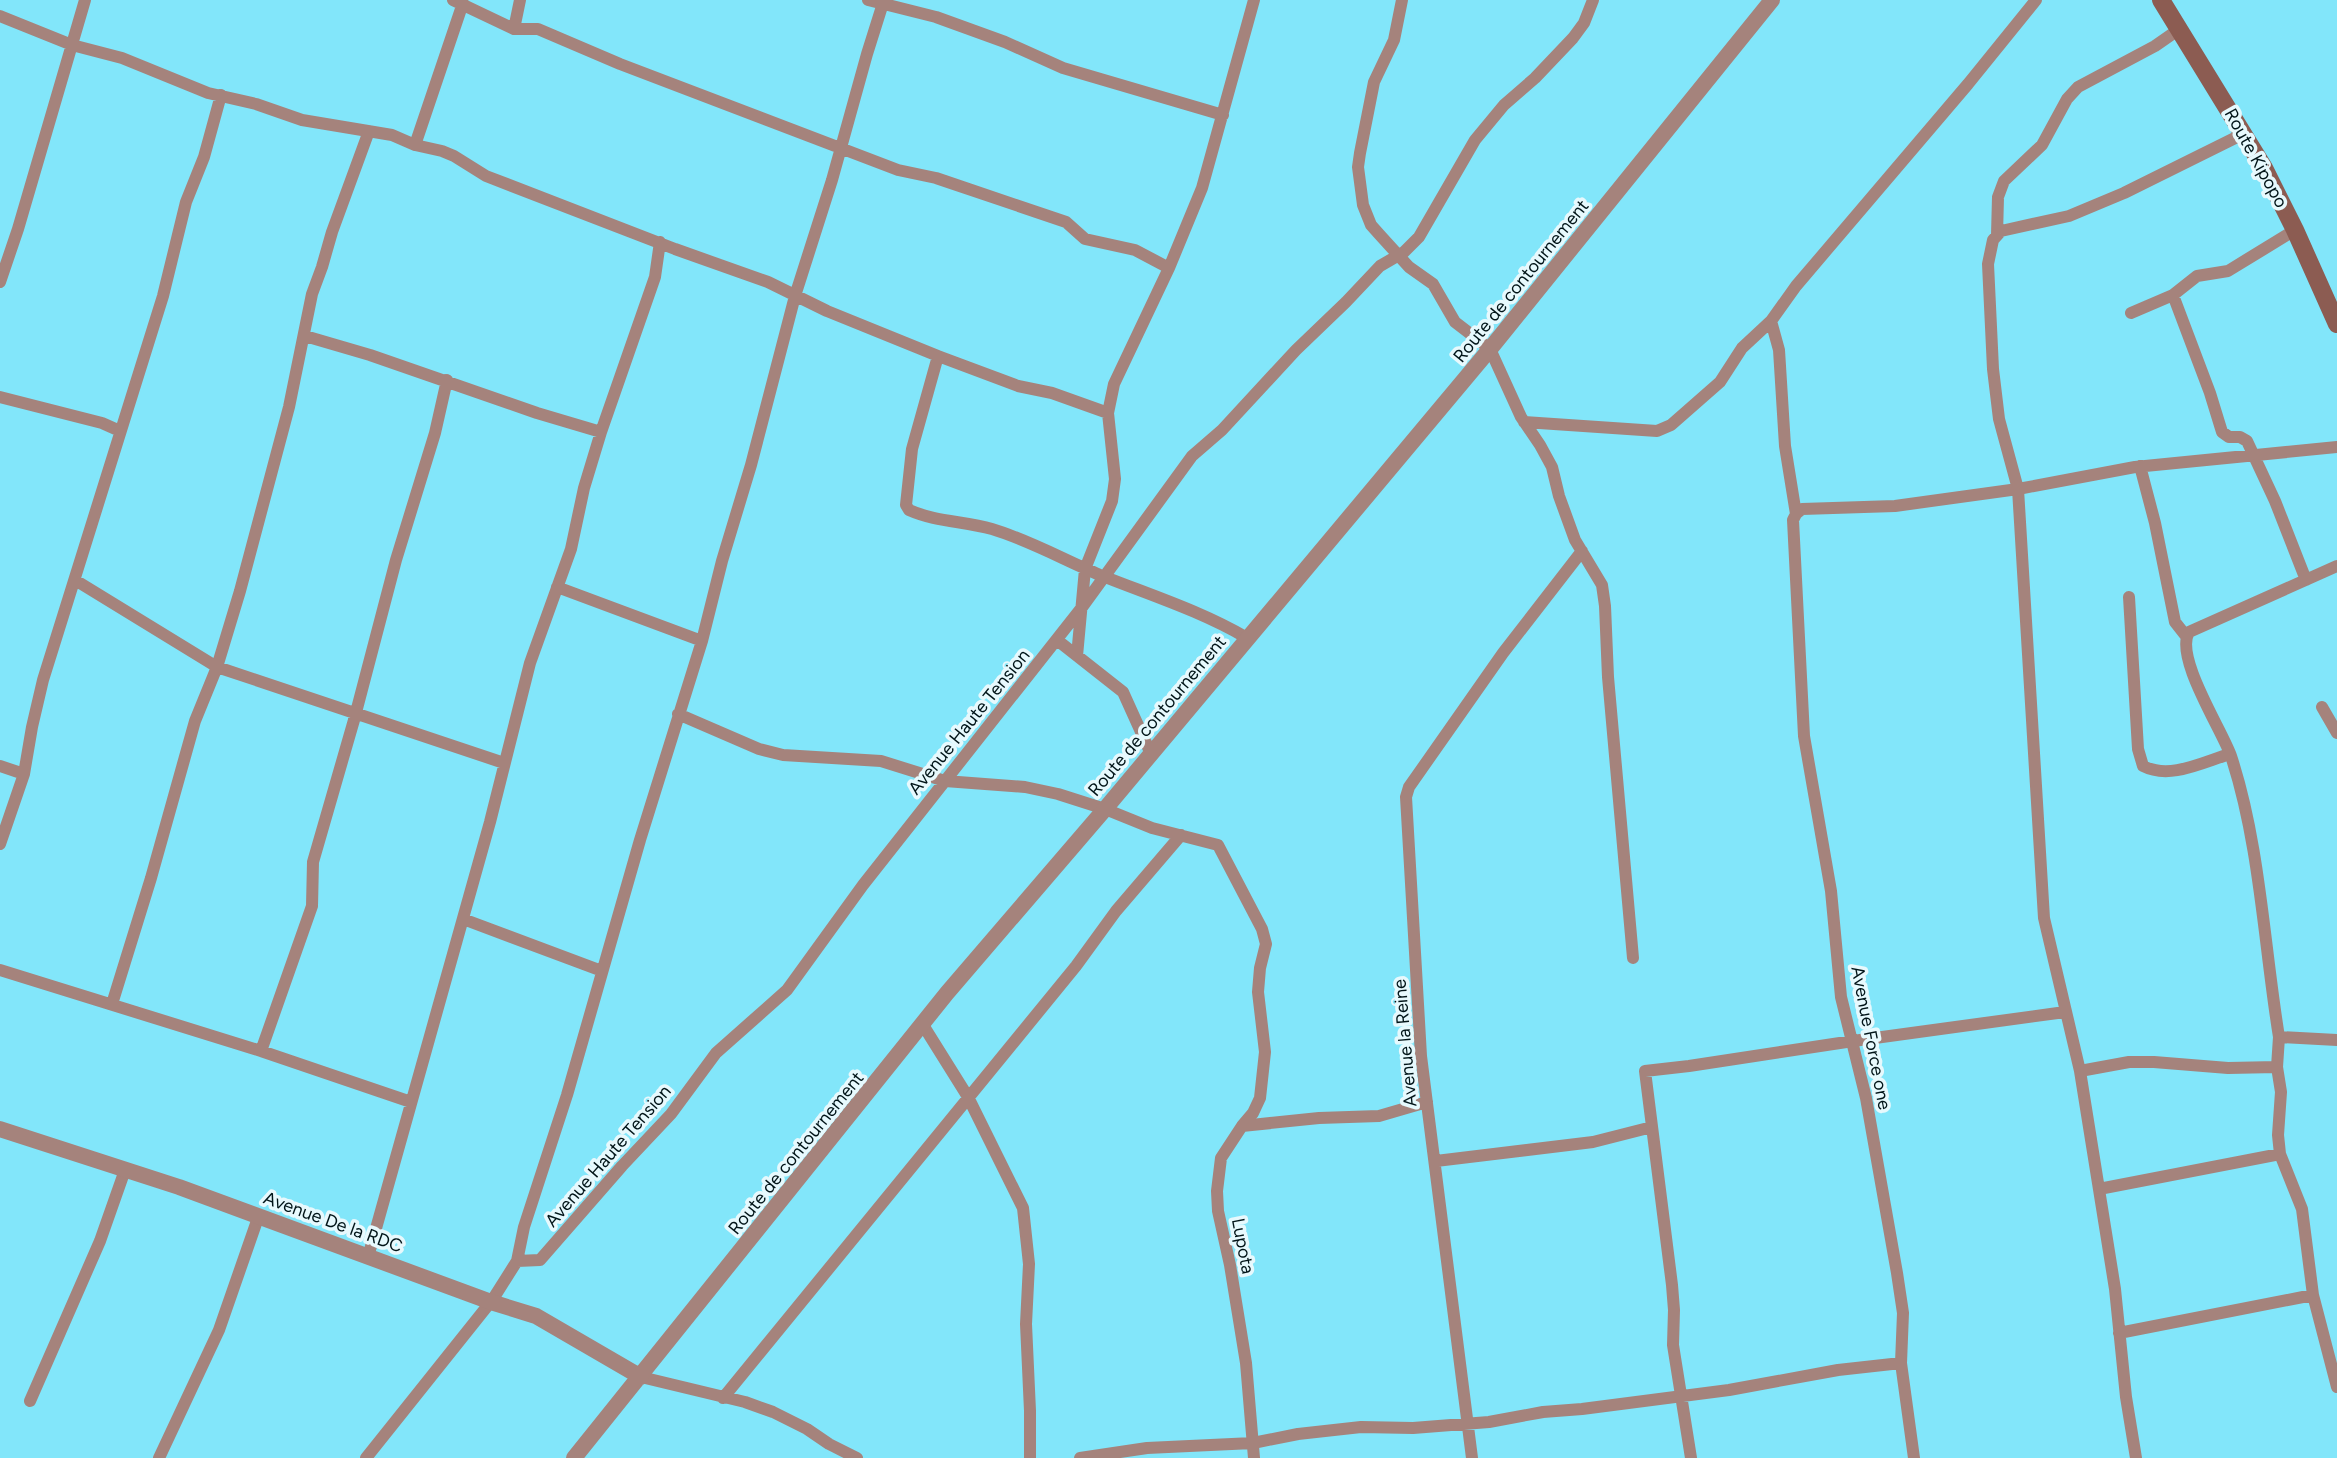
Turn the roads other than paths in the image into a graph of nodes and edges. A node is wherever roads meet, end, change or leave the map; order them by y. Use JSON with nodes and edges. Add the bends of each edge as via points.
{"nodes":[{"id":1,"x":85,"y":0,"type":"edge"},
{"id":2,"x":520,"y":0,"type":"edge"},
{"id":3,"x":869,"y":0,"type":"edge"},
{"id":4,"x":1254,"y":0,"type":"edge"},
{"id":5,"x":1402,"y":0,"type":"edge"},
{"id":6,"x":1594,"y":0,"type":"edge"},
{"id":7,"x":1772,"y":0,"type":"edge"},
{"id":8,"x":2036,"y":0,"type":"edge"},
{"id":9,"x":2161,"y":0,"type":"edge"},
{"id":10,"x":458,"y":1,"type":"edge"},
{"id":11,"x":883,"y":2,"type":"edge"},
{"id":12,"x":0,"y":16,"type":"edge"},
{"id":13,"x":514,"y":29,"type":"junction"},
{"id":14,"x":2178,"y":30,"type":"junction"},
{"id":15,"x":72,"y":45,"type":"junction"},
{"id":16,"x":221,"y":95,"type":"junction"},
{"id":17,"x":1223,"y":115,"type":"junction"},
{"id":18,"x":369,"y":131,"type":"junction"},
{"id":19,"x":2243,"y":134,"type":"junction"},
{"id":20,"x":415,"y":145,"type":"junction"},
{"id":21,"x":841,"y":148,"type":"junction"},
{"id":22,"x":2295,"y":230,"type":"junction"},
{"id":23,"x":1997,"y":235,"type":"junction"},
{"id":24,"x":660,"y":242,"type":"junction"},
{"id":25,"x":1398,"y":255,"type":"junction"},
{"id":26,"x":1169,"y":268,"type":"junction"},
{"id":27,"x":0,"y":282,"type":"edge"},
{"id":28,"x":2173,"y":295,"type":"junction"},
{"id":29,"x":795,"y":296,"type":"junction"},
{"id":30,"x":2333,"y":300,"type":"edge"},
{"id":31,"x":2131,"y":313,"type":"dead end"},
{"id":32,"x":1771,"y":321,"type":"junction"},
{"id":33,"x":2337,"y":324,"type":"edge"},
{"id":34,"x":305,"y":337,"type":"junction"},
{"id":35,"x":1490,"y":349,"type":"junction"},
{"id":36,"x":938,"y":356,"type":"junction"},
{"id":37,"x":447,"y":380,"type":"junction"},
{"id":38,"x":0,"y":397,"type":"edge"},
{"id":39,"x":1108,"y":413,"type":"junction"},
{"id":40,"x":1524,"y":422,"type":"junction"},
{"id":41,"x":120,"y":431,"type":"junction"},
{"id":42,"x":601,"y":432,"type":"junction"},
{"id":43,"x":2337,"y":447,"type":"edge"},
{"id":44,"x":2253,"y":454,"type":"junction"},
{"id":45,"x":2140,"y":466,"type":"junction"},
{"id":46,"x":2018,"y":489,"type":"junction"},
{"id":47,"x":1796,"y":514,"type":"junction"},
{"id":48,"x":1582,"y":551,"type":"junction"},
{"id":49,"x":2337,"y":566,"type":"edge"},
{"id":50,"x":1085,"y":569,"type":"junction"},
{"id":51,"x":1103,"y":576,"type":"junction"},
{"id":52,"x":75,"y":580,"type":"junction"},
{"id":53,"x":2306,"y":580,"type":"junction"},
{"id":54,"x":557,"y":587,"type":"junction"},
{"id":55,"x":2129,"y":597,"type":"dead end"},
{"id":56,"x":1083,"y":607,"type":"junction"},
{"id":57,"x":2186,"y":636,"type":"junction"},
{"id":58,"x":1247,"y":638,"type":"junction"},
{"id":59,"x":1058,"y":640,"type":"junction"},
{"id":60,"x":702,"y":641,"type":"junction"},
{"id":61,"x":1077,"y":656,"type":"junction"},
{"id":62,"x":217,"y":667,"type":"junction"},
{"id":63,"x":2322,"y":707,"type":"dead end"},
{"id":64,"x":355,"y":713,"type":"junction"},
{"id":65,"x":678,"y":714,"type":"junction"},
{"id":66,"x":2337,"y":733,"type":"edge"},
{"id":67,"x":1151,"y":754,"type":"junction"},
{"id":68,"x":2230,"y":754,"type":"junction"},
{"id":69,"x":504,"y":763,"type":"junction"},
{"id":70,"x":0,"y":766,"type":"edge"},
{"id":71,"x":24,"y":774,"type":"junction"},
{"id":72,"x":945,"y":781,"type":"junction"},
{"id":73,"x":1105,"y":808,"type":"junction"},
{"id":74,"x":1181,"y":835,"type":"junction"},
{"id":75,"x":0,"y":844,"type":"edge"},
{"id":76,"x":463,"y":919,"type":"junction"},
{"id":77,"x":1633,"y":958,"type":"dead end"},
{"id":78,"x":0,"y":970,"type":"edge"},
{"id":79,"x":602,"y":971,"type":"junction"},
{"id":80,"x":112,"y":1004,"type":"junction"},
{"id":81,"x":2065,"y":1012,"type":"junction"},
{"id":82,"x":923,"y":1025,"type":"junction"},
{"id":83,"x":2279,"y":1037,"type":"junction"},
{"id":84,"x":2337,"y":1040,"type":"edge"},
{"id":85,"x":1853,"y":1041,"type":"junction"},
{"id":86,"x":261,"y":1051,"type":"junction"},
{"id":87,"x":2277,"y":1068,"type":"junction"},
{"id":88,"x":2080,"y":1071,"type":"junction"},
{"id":89,"x":968,"y":1097,"type":"junction"},
{"id":90,"x":411,"y":1102,"type":"junction"},
{"id":91,"x":1427,"y":1102,"type":"junction"},
{"id":92,"x":1242,"y":1126,"type":"junction"},
{"id":93,"x":1652,"y":1127,"type":"junction"},
{"id":94,"x":0,"y":1129,"type":"edge"},
{"id":95,"x":2280,"y":1154,"type":"junction"},
{"id":96,"x":1436,"y":1161,"type":"junction"},
{"id":97,"x":125,"y":1170,"type":"junction"},
{"id":98,"x":2099,"y":1189,"type":"junction"},
{"id":99,"x":259,"y":1215,"type":"junction"},
{"id":100,"x":368,"y":1257,"type":"junction"},
{"id":101,"x":517,"y":1261,"type":"junction"},
{"id":102,"x":2313,"y":1295,"type":"junction"},
{"id":103,"x":491,"y":1302,"type":"junction"},
{"id":104,"x":2119,"y":1333,"type":"junction"},
{"id":105,"x":1901,"y":1363,"type":"junction"},
{"id":106,"x":641,"y":1377,"type":"junction"},
{"id":107,"x":2337,"y":1387,"type":"edge"},
{"id":108,"x":1682,"y":1396,"type":"junction"},
{"id":109,"x":723,"y":1398,"type":"junction"},
{"id":110,"x":30,"y":1401,"type":"dead end"},
{"id":111,"x":1468,"y":1422,"type":"junction"},
{"id":112,"x":1253,"y":1443,"type":"junction"},
{"id":113,"x":159,"y":1458,"type":"edge"},
{"id":114,"x":366,"y":1458,"type":"edge"},
{"id":115,"x":574,"y":1458,"type":"edge"},
{"id":116,"x":857,"y":1458,"type":"edge"},
{"id":117,"x":1030,"y":1458,"type":"edge"},
{"id":118,"x":1080,"y":1458,"type":"edge"},
{"id":119,"x":1254,"y":1458,"type":"edge"},
{"id":120,"x":1472,"y":1458,"type":"edge"},
{"id":121,"x":1690,"y":1458,"type":"edge"},
{"id":122,"x":1914,"y":1458,"type":"edge"},
{"id":123,"x":2136,"y":1458,"type":"edge"}],
"edges":[{"from":1,"to":15,"type":"street"},
{"from":2,"to":13,"type":"street"},
{"from":3,"to":11,"type":"street"},
{"from":4,"to":17,"type":"street"},
{"from":5,"to":25,"type":"street","via":[[1394,40],[1374,82],[1358,167],[1371,225]]},
{"from":6,"to":25,"type":"street","name":"Avenue Haute Tension","via":[[1573,38],[1480,133],[1419,237]]},
{"from":7,"to":35,"type":"street","name":"Route de contournement"},
{"from":8,"to":32,"type":"street"},
{"from":9,"to":14,"type":"main road","name":"Route Kipopo"},
{"from":10,"to":13,"type":"street"},
{"from":10,"to":20,"type":"street"},
{"from":11,"to":17,"type":"street","via":[[1005,42],[1063,68]]},
{"from":11,"to":21,"type":"street"},
{"from":12,"to":15,"type":"street"},
{"from":13,"to":21,"type":"street","via":[[538,29]]},
{"from":14,"to":19,"type":"main road","name":"Route Kipopo"},
{"from":14,"to":23,"type":"street","via":[[2078,88],[2067,99],[2042,145],[2004,181],[1998,197]]},
{"from":15,"to":16,"type":"street","via":[[122,58]]},
{"from":15,"to":27,"type":"street"},
{"from":16,"to":18,"type":"street","via":[[302,120]]},
{"from":16,"to":41,"type":"street"},
{"from":17,"to":26,"type":"street","via":[[1202,188]]},
{"from":18,"to":20,"type":"street"},
{"from":18,"to":34,"type":"street","via":[[312,294]]},
{"from":19,"to":22,"type":"main road","name":"Route Kipopo"},
{"from":19,"to":23,"type":"street","via":[[2091,207],[2050,222],[2007,228]]},
{"from":20,"to":24,"type":"street","via":[[454,156],[486,176]]},
{"from":21,"to":26,"type":"street","via":[[1066,222],[1085,239],[1135,250]]},
{"from":21,"to":29,"type":"street"},
{"from":22,"to":28,"type":"street","via":[[2228,271],[2197,276]]},
{"from":22,"to":30,"type":"main road","name":"Route Kipopo"},
{"from":23,"to":46,"type":"street","via":[[1989,264],[1993,369],[1998,419]]},
{"from":24,"to":29,"type":"street"},
{"from":24,"to":42,"type":"street","via":[[655,277]]},
{"from":25,"to":35,"type":"street","via":[[1433,284],[1455,322]]},
{"from":25,"to":51,"type":"street","name":"Avenue Haute Tension","via":[[1380,266],[1222,430],[1197,450]]},
{"from":26,"to":39,"type":"street","via":[[1114,384]]},
{"from":28,"to":31,"type":"street"},
{"from":28,"to":44,"type":"street","via":[[2222,432],[2244,438]]},
{"from":29,"to":36,"type":"street"},
{"from":29,"to":60,"type":"street"},
{"from":30,"to":33,"type":"main road","name":"Route Kipopo"},
{"from":32,"to":40,"type":"street","via":[[1742,348],[1712,390],[1664,430]]},
{"from":32,"to":47,"type":"street","name":"Avenue Force one","via":[[1779,350],[1785,446]]},
{"from":34,"to":37,"type":"street"},
{"from":34,"to":62,"type":"street"},
{"from":35,"to":40,"type":"street"},
{"from":35,"to":58,"type":"street","name":"Route de contournement"},
{"from":36,"to":39,"type":"street"},
{"from":36,"to":50,"type":"street","via":[[912,449],[908,509],[941,521],[993,530]]},
{"from":37,"to":42,"type":"street"},
{"from":37,"to":64,"type":"street"},
{"from":38,"to":41,"type":"street"},
{"from":39,"to":50,"type":"street","via":[[1115,479],[1112,501]]},
{"from":40,"to":48,"type":"street","via":[[1552,467],[1561,503]]},
{"from":41,"to":52,"type":"street"},
{"from":42,"to":54,"type":"street"},
{"from":43,"to":44,"type":"street"},
{"from":44,"to":45,"type":"street"},
{"from":44,"to":53,"type":"street"},
{"from":45,"to":46,"type":"street"},
{"from":45,"to":57,"type":"street","via":[[2175,622]]},
{"from":46,"to":47,"type":"street","via":[[1895,506],[1802,509]]},
{"from":46,"to":81,"type":"street","via":[[2044,918]]},
{"from":47,"to":85,"type":"street","name":"Avenue Force one","via":[[1804,736],[1830,891],[1841,997]]},
{"from":48,"to":77,"type":"street","via":[[1602,585],[1605,606]]},
{"from":48,"to":91,"type":"street","name":"Avenue la Reine","via":[[1503,653],[1406,797]]},
{"from":49,"to":53,"type":"street"},
{"from":50,"to":51,"type":"street"},
{"from":50,"to":56,"type":"street"},
{"from":51,"to":56,"type":"street","name":"Avenue Haute Tension"},
{"from":51,"to":58,"type":"street","via":[[1215,620]]},
{"from":52,"to":62,"type":"street"},
{"from":52,"to":71,"type":"street","via":[[43,680]]},
{"from":53,"to":57,"type":"street"},
{"from":54,"to":60,"type":"street"},
{"from":54,"to":69,"type":"street","via":[[530,663]]},
{"from":55,"to":68,"type":"street","via":[[2143,766],[2167,773]]},
{"from":56,"to":59,"type":"street","name":"Avenue Haute Tension"},
{"from":56,"to":61,"type":"street"},
{"from":57,"to":68,"type":"street","via":[[2197,685]]},
{"from":58,"to":67,"type":"street","name":"Route de contournement"},
{"from":59,"to":61,"type":"street"},
{"from":59,"to":72,"type":"street","name":"Avenue Haute Tension"},
{"from":60,"to":65,"type":"street"},
{"from":61,"to":67,"type":"street","via":[[1124,692]]},
{"from":62,"to":64,"type":"street"},
{"from":62,"to":80,"type":"street","via":[[195,721]]},
{"from":63,"to":66,"type":"street"},
{"from":64,"to":69,"type":"street"},
{"from":64,"to":86,"type":"street","via":[[313,862],[312,906]]},
{"from":65,"to":72,"type":"street","name":"Lupota","via":[[759,749],[783,755],[881,761]]},
{"from":65,"to":79,"type":"street"},
{"from":67,"to":73,"type":"street","name":"Route de contournement"},
{"from":68,"to":83,"type":"street","via":[[2251,840]]},
{"from":69,"to":76,"type":"street"},
{"from":70,"to":71,"type":"street"},
{"from":71,"to":75,"type":"street"},
{"from":72,"to":73,"type":"street","name":"Lupota","via":[[1024,787]]},
{"from":72,"to":101,"type":"street","name":"Avenue Haute Tension","via":[[787,990],[716,1053],[671,1114],[540,1260]]},
{"from":73,"to":74,"type":"street","name":"Lupota","via":[[1139,824]]},
{"from":73,"to":82,"type":"street","name":"Route de contournement"},
{"from":74,"to":89,"type":"street"},
{"from":74,"to":92,"type":"street","name":"Lupota","via":[[1218,845],[1266,944],[1258,992],[1265,1052],[1259,1098],[1254,1113]]},
{"from":76,"to":79,"type":"street"},
{"from":76,"to":90,"type":"street"},
{"from":78,"to":80,"type":"street"},
{"from":79,"to":101,"type":"street"},
{"from":80,"to":86,"type":"street"},
{"from":81,"to":85,"type":"street"},
{"from":81,"to":88,"type":"street"},
{"from":82,"to":89,"type":"street"},
{"from":82,"to":106,"type":"street","name":"Route de contournement"},
{"from":83,"to":84,"type":"street"},
{"from":83,"to":87,"type":"street"},
{"from":85,"to":93,"type":"street","via":[[1645,1071]]},
{"from":85,"to":105,"type":"street","name":"Avenue Force one","via":[[1903,1313]]},
{"from":86,"to":90,"type":"street"},
{"from":87,"to":88,"type":"street","via":[[2129,1062]]},
{"from":87,"to":95,"type":"street"},
{"from":88,"to":98,"type":"street"},
{"from":89,"to":109,"type":"street"},
{"from":89,"to":117,"type":"street","via":[[1023,1208],[1029,1264]]},
{"from":90,"to":100,"type":"street"},
{"from":91,"to":92,"type":"street","via":[[1379,1116]]},
{"from":91,"to":96,"type":"street","name":"Avenue la Reine"},
{"from":92,"to":112,"type":"street","name":"Lupota","via":[[1218,1168],[1217,1191],[1246,1363]]},
{"from":93,"to":96,"type":"street","via":[[1593,1142]]},
{"from":93,"to":108,"type":"street"},
{"from":94,"to":97,"type":"street","name":"Avenue De la RDC"},
{"from":95,"to":98,"type":"street"},
{"from":95,"to":102,"type":"street","via":[[2302,1209]]},
{"from":96,"to":111,"type":"street","name":"Avenue la Reine"},
{"from":97,"to":99,"type":"street","name":"Avenue De la RDC"},
{"from":97,"to":110,"type":"street","via":[[100,1241]]},
{"from":98,"to":104,"type":"street"},
{"from":99,"to":100,"type":"street","name":"Avenue De la RDC"},
{"from":99,"to":113,"type":"street","via":[[224,1317]]},
{"from":100,"to":103,"type":"street","name":"Avenue De la RDC"},
{"from":101,"to":103,"type":"street"},
{"from":102,"to":104,"type":"street"},
{"from":102,"to":107,"type":"street"},
{"from":103,"to":106,"type":"street","name":"Avenue De la RDC","via":[[536,1316]]},
{"from":103,"to":114,"type":"street"},
{"from":104,"to":123,"type":"street"},
{"from":105,"to":108,"type":"street"},
{"from":105,"to":122,"type":"street","name":"Avenue Force one"},
{"from":106,"to":109,"type":"street"},
{"from":106,"to":115,"type":"street","name":"Route de contournement"},
{"from":108,"to":111,"type":"street"},
{"from":108,"to":121,"type":"street"},
{"from":109,"to":116,"type":"street","via":[[773,1412]]},
{"from":111,"to":112,"type":"street","via":[[1348,1429]]},
{"from":111,"to":120,"type":"street","name":"Avenue la Reine"},
{"from":112,"to":118,"type":"street","via":[[1147,1448]]},
{"from":112,"to":119,"type":"street","name":"Lupota"}]}
